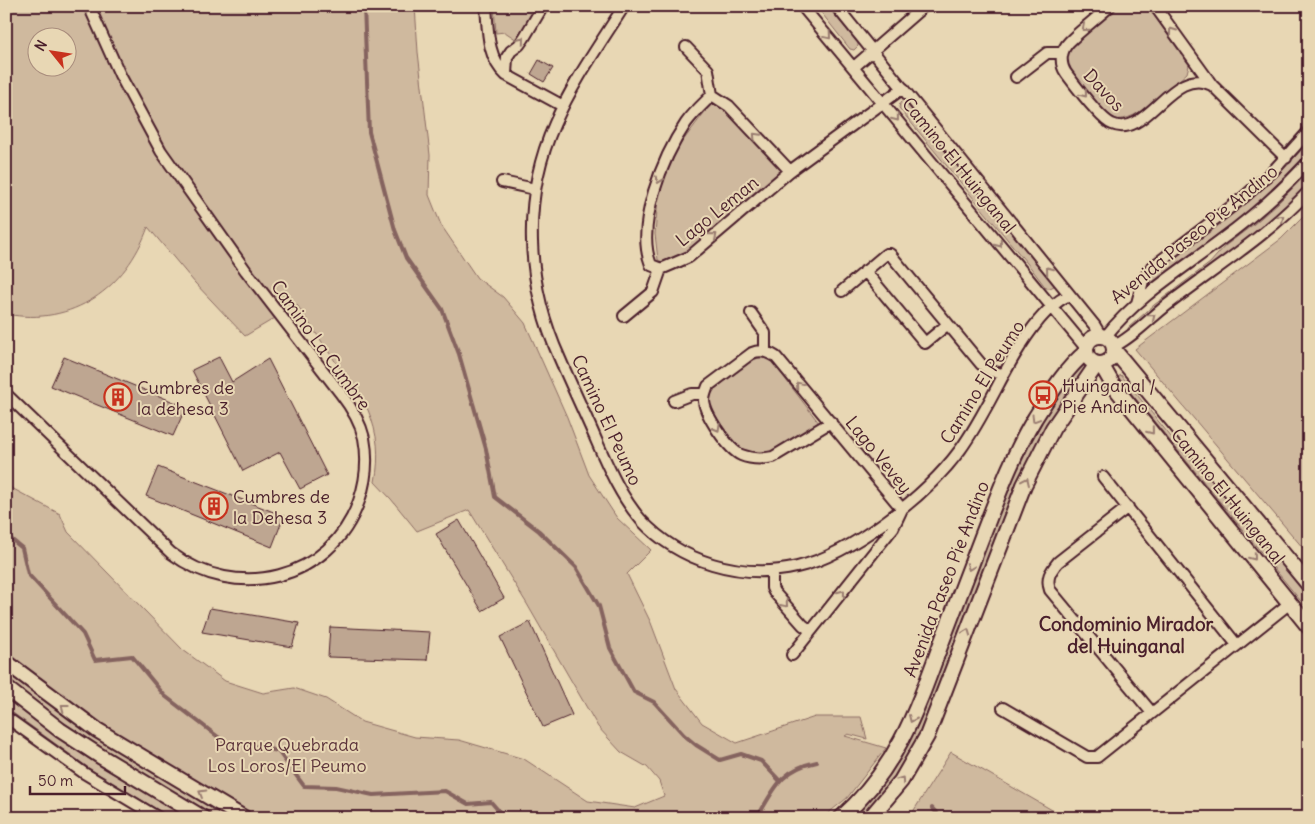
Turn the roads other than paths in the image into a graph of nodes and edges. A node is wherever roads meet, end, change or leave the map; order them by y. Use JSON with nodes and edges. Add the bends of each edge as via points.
{"nodes":[{"id":1,"x":89,"y":6,"type":"edge"},
{"id":2,"x":486,"y":6,"type":"edge"},
{"id":3,"x":543,"y":6,"type":"edge"},
{"id":4,"x":624,"y":6,"type":"edge"},
{"id":5,"x":802,"y":6,"type":"edge"},
{"id":6,"x":836,"y":6,"type":"edge"},
{"id":7,"x":924,"y":6,"type":"edge"},
{"id":8,"x":1110,"y":6,"type":"edge"},
{"id":9,"x":1155,"y":6,"type":"edge"},
{"id":10,"x":686,"y":47,"type":"dead end"},
{"id":11,"x":873,"y":51,"type":"junction"},
{"id":12,"x":1062,"y":53,"type":"junction"},
{"id":13,"x":1190,"y":55,"type":"junction"},
{"id":14,"x":854,"y":67,"type":"junction"},
{"id":15,"x":506,"y":75,"type":"junction"},
{"id":16,"x":1016,"y":77,"type":"dead end"},
{"id":17,"x":1186,"y":83,"type":"junction"},
{"id":18,"x":1212,"y":85,"type":"junction"},
{"id":19,"x":903,"y":88,"type":"junction"},
{"id":20,"x":712,"y":94,"type":"junction"},
{"id":21,"x":884,"y":103,"type":"junction"},
{"id":22,"x":563,"y":106,"type":"junction"},
{"id":23,"x":1309,"y":131,"type":"edge"},
{"id":24,"x":1286,"y":158,"type":"junction"},
{"id":25,"x":1309,"y":161,"type":"edge"},
{"id":26,"x":790,"y":171,"type":"junction"},
{"id":27,"x":502,"y":182,"type":"dead end"},
{"id":28,"x":535,"y":188,"type":"junction"},
{"id":29,"x":1309,"y":191,"type":"edge"},
{"id":30,"x":661,"y":269,"type":"junction"},
{"id":31,"x":865,"y":271,"type":"junction"},
{"id":32,"x":842,"y":291,"type":"dead end"},
{"id":33,"x":1069,"y":295,"type":"junction"},
{"id":34,"x":1137,"y":303,"type":"junction"},
{"id":35,"x":1051,"y":307,"type":"junction"},
{"id":36,"x":750,"y":313,"type":"dead end"},
{"id":37,"x":624,"y":316,"type":"dead end"},
{"id":38,"x":948,"y":324,"type":"junction"},
{"id":39,"x":1108,"y":343,"type":"junction"},
{"id":40,"x":1086,"y":350,"type":"junction"},
{"id":41,"x":764,"y":352,"type":"junction"},
{"id":42,"x":1099,"y":364,"type":"junction"},
{"id":43,"x":1002,"y":374,"type":"junction"},
{"id":44,"x":6,"y":394,"type":"edge"},
{"id":45,"x":705,"y":394,"type":"junction"},
{"id":46,"x":674,"y":402,"type":"dead end"},
{"id":47,"x":831,"y":422,"type":"junction"},
{"id":48,"x":1103,"y":477,"type":"dead end"},
{"id":49,"x":1128,"y":507,"type":"junction"},
{"id":50,"x":902,"y":509,"type":"junction"},
{"id":51,"x":772,"y":571,"type":"junction"},
{"id":52,"x":1309,"y":585,"type":"edge"},
{"id":53,"x":1290,"y":602,"type":"junction"},
{"id":54,"x":1309,"y":627,"type":"edge"},
{"id":55,"x":811,"y":631,"type":"junction"},
{"id":56,"x":1237,"y":645,"type":"junction"},
{"id":57,"x":792,"y":655,"type":"dead end"},
{"id":58,"x":6,"y":662,"type":"edge"},
{"id":59,"x":6,"y":688,"type":"edge"},
{"id":60,"x":1003,"y":708,"type":"dead end"},
{"id":61,"x":1152,"y":713,"type":"junction"},
{"id":62,"x":6,"y":717,"type":"edge"},
{"id":63,"x":159,"y":818,"type":"edge"},
{"id":64,"x":203,"y":818,"type":"edge"},
{"id":65,"x":244,"y":818,"type":"edge"},
{"id":66,"x":841,"y":818,"type":"edge"},
{"id":67,"x":870,"y":818,"type":"edge"}],
"edges":[{"from":1,"to":44,"type":"street","name":"Camino La Cumbre","via":[[120,75],[161,151],[354,414],[366,451],[363,489],[357,509],[344,530],[326,551],[305,566],[265,579],[239,580],[215,575],[196,569],[171,553]]},
{"from":2,"to":15,"type":"street","via":[[495,63]]},
{"from":15,"to":3,"type":"street","one_way":true,"via":[[507,57],[524,38]]},
{"from":4,"to":22,"type":"street","name":"Camino El Peumo"},
{"from":5,"to":14,"type":"street","name":"Camino El Huinganal","one_way":true},
{"from":6,"to":11,"type":"street","name":"Camino El Huinganal"},
{"from":7,"to":11,"type":"street"},
{"from":8,"to":12,"type":"street","one_way":true,"via":[[1069,42]]},
{"from":13,"to":9,"type":"street","one_way":true},
{"from":10,"to":20,"type":"street","via":[[708,70]]},
{"from":11,"to":14,"type":"street"},
{"from":11,"to":19,"type":"street","name":"Camino El Huinganal"},
{"from":12,"to":16,"type":"street","via":[[1042,56]]},
{"from":12,"to":17,"type":"street","name":"Davos","one_way":true,"via":[[1065,71],[1103,118],[1115,126],[1134,123]]},
{"from":13,"to":17,"type":"street","via":[[1192,66]]},
{"from":13,"to":18,"type":"street"},
{"from":14,"to":21,"type":"street","name":"Camino El Huinganal"},
{"from":15,"to":22,"type":"street"},
{"from":17,"to":18,"type":"street","via":[[1196,80]]},
{"from":18,"to":24,"type":"street"},
{"from":19,"to":21,"type":"street","name":"Lago Leman"},
{"from":33,"to":19,"type":"street","name":"Camino El Huinganal","one_way":true},
{"from":26,"to":20,"type":"street","one_way":true,"via":[[729,106]]},
{"from":20,"to":30,"type":"street","name":"Lago Leman","one_way":true,"via":[[687,122],[668,152],[653,197],[647,218],[646,253],[651,265]]},
{"from":21,"to":26,"type":"street","name":"Lago Leman"},
{"from":21,"to":35,"type":"street","name":"Camino El Huinganal","one_way":true},
{"from":22,"to":28,"type":"street","name":"Camino El Peumo","via":[[548,140]]},
{"from":23,"to":24,"type":"street"},
{"from":24,"to":34,"type":"street","via":[[1244,197],[1157,261],[1142,281]]},
{"from":25,"to":34,"type":"street","name":"Avenida Paseo Pie Andino","via":[[1250,218]]},
{"from":30,"to":26,"type":"street","name":"Lago Leman","one_way":true,"via":[[689,257]]},
{"from":27,"to":28,"type":"street"},
{"from":28,"to":51,"type":"street","name":"Camino El Peumo","via":[[533,258],[543,315],[555,349],[623,496],[659,537],[681,551],[728,568]]},
{"from":39,"to":29,"type":"street","one_way":true,"via":[[1126,340],[1171,302],[1258,238]]},
{"from":30,"to":37,"type":"street","via":[[653,292]]},
{"from":31,"to":32,"type":"street"},
{"from":31,"to":38,"type":"street","via":[[890,254]]},
{"from":31,"to":38,"type":"street","via":[[925,343]]},
{"from":33,"to":35,"type":"street","name":"Camino El Peumo"},
{"from":33,"to":39,"type":"street","name":"Camino El Huinganal"},
{"from":34,"to":39,"type":"street","name":"Avenida Paseo Pie Andino","via":[[1118,320]]},
{"from":35,"to":40,"type":"street","name":"Camino El Huinganal"},
{"from":35,"to":43,"type":"street","name":"Camino El Peumo","via":[[1023,341]]},
{"from":36,"to":41,"type":"street","via":[[765,333]]},
{"from":38,"to":43,"type":"street","via":[[981,364]]},
{"from":39,"to":40,"type":"street","via":[[1091,339]]},
{"from":39,"to":42,"type":"street","via":[[1108,361]]},
{"from":39,"to":52,"type":"street","name":"Camino El Huinganal"},
{"from":40,"to":42,"type":"street","via":[[1091,361]]},
{"from":40,"to":66,"type":"street","name":"Avenida Paseo Pie Andino","one_way":true,"via":[[1053,392],[1016,453],[900,743],[874,784]]},
{"from":41,"to":45,"type":"street","via":[[752,353],[708,386]]},
{"from":47,"to":41,"type":"street","name":"Lago Vevey","one_way":true,"via":[[776,357]]},
{"from":42,"to":53,"type":"street","name":"Camino El Huinganal","one_way":true},
{"from":67,"to":42,"type":"street","one_way":true,"via":[[901,781],[927,736],[1024,485],[1053,428]]},
{"from":43,"to":50,"type":"street","name":"Camino El Peumo","via":[[959,452],[932,483]]},
{"from":45,"to":46,"type":"street","via":[[692,394]]},
{"from":45,"to":47,"type":"street","name":"Lago Vevey","one_way":true,"via":[[706,410],[723,439],[742,456],[773,457]]},
{"from":47,"to":50,"type":"street","name":"Lago Vevey"},
{"from":48,"to":49,"type":"street"},
{"from":49,"to":56,"type":"street"},
{"from":49,"to":61,"type":"street","via":[[1058,562],[1048,582],[1050,590]]},
{"from":50,"to":51,"type":"street","name":"Camino El Peumo","via":[[826,557]]},
{"from":55,"to":50,"type":"street","name":"Camino El Peumo","one_way":true,"via":[[894,528]]},
{"from":51,"to":55,"type":"street","one_way":true,"via":[[774,592]]},
{"from":53,"to":54,"type":"street","name":"Camino El Huinganal"},
{"from":53,"to":56,"type":"street"},
{"from":55,"to":57,"type":"street","name":"Camino El Peumo"},
{"from":56,"to":61,"type":"street"},
{"from":65,"to":58,"type":"street","one_way":true,"via":[[110,739]]},
{"from":59,"to":64,"type":"street","via":[[60,730]]},
{"from":60,"to":61,"type":"street","via":[[1088,757],[1097,757]]},
{"from":62,"to":63,"type":"street","via":[[84,773]]}]}
